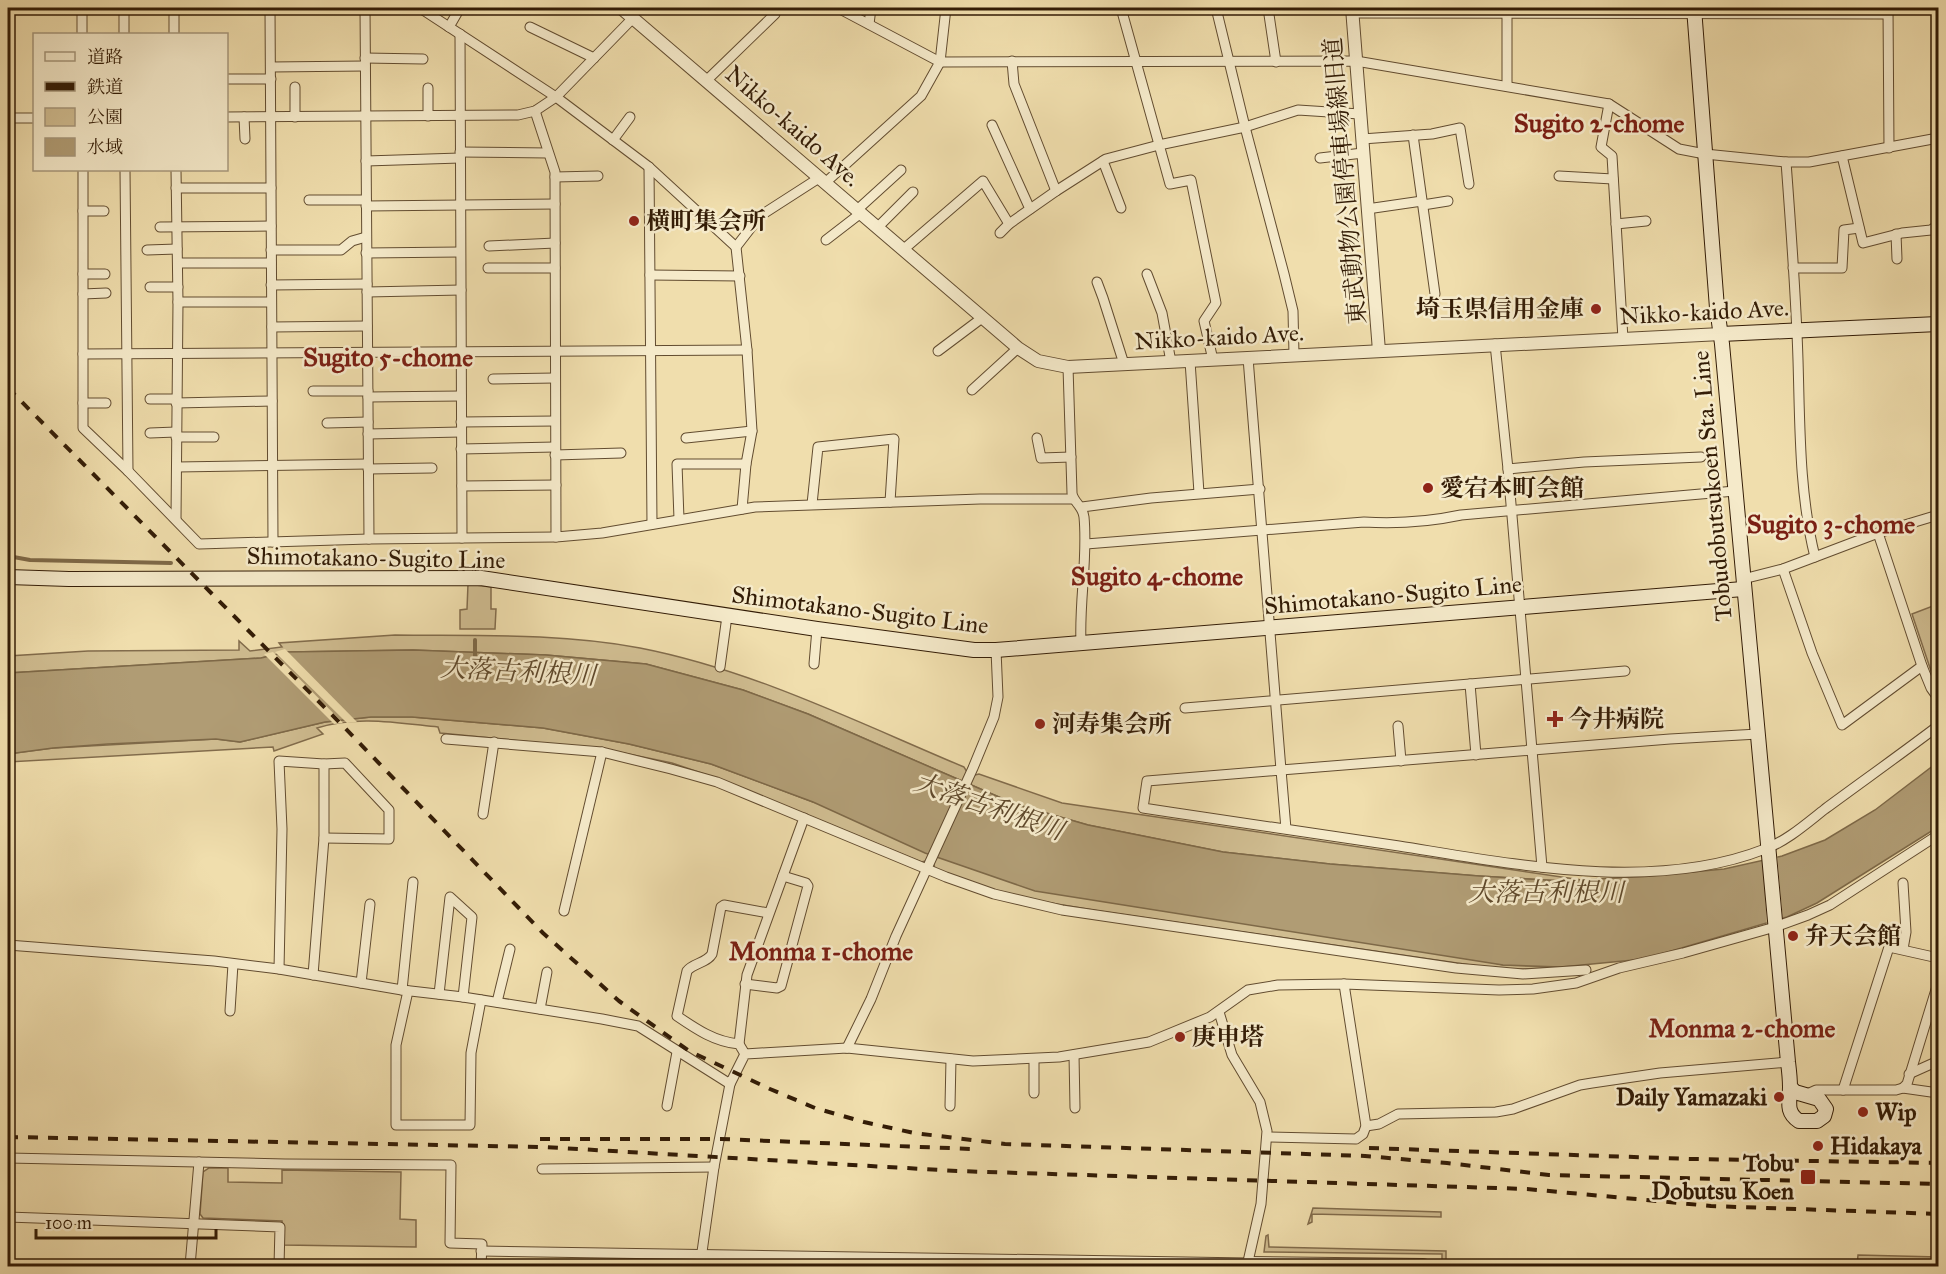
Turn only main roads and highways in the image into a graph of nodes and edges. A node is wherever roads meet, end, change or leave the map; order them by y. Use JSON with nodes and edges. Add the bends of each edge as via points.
{"nodes":[{"id":1,"x":1694,"y":10,"type":"edge"},
{"id":2,"x":1938,"y":324,"type":"edge"},
{"id":3,"x":1721,"y":334,"type":"junction"},
{"id":4,"x":8,"y":577,"type":"edge"},
{"id":5,"x":1743,"y":584,"type":"junction"},
{"id":6,"x":1790,"y":1088,"type":"junction"}],
"edges":[{"from":1,"to":3,"type":"main road","name":"Tobudobutsukoen Sta. Line"},
{"from":2,"to":3,"type":"main road","name":"Nikko-kaido Ave."},
{"from":3,"to":5,"type":"main road","name":"Tobudobutsukoen Sta. Line"},
{"from":4,"to":5,"type":"main road","name":"Shimotakano-Sugito Line","via":[[481,578],[974,650],[1520,607]]},
{"from":5,"to":6,"type":"main road","name":"Tobudobutsukoen Sta. Line"},
{"from":6,"to":6,"type":"main road","via":[[1789,1109],[1799,1121],[1821,1119],[1826,1113],[1819,1099]]}]}
